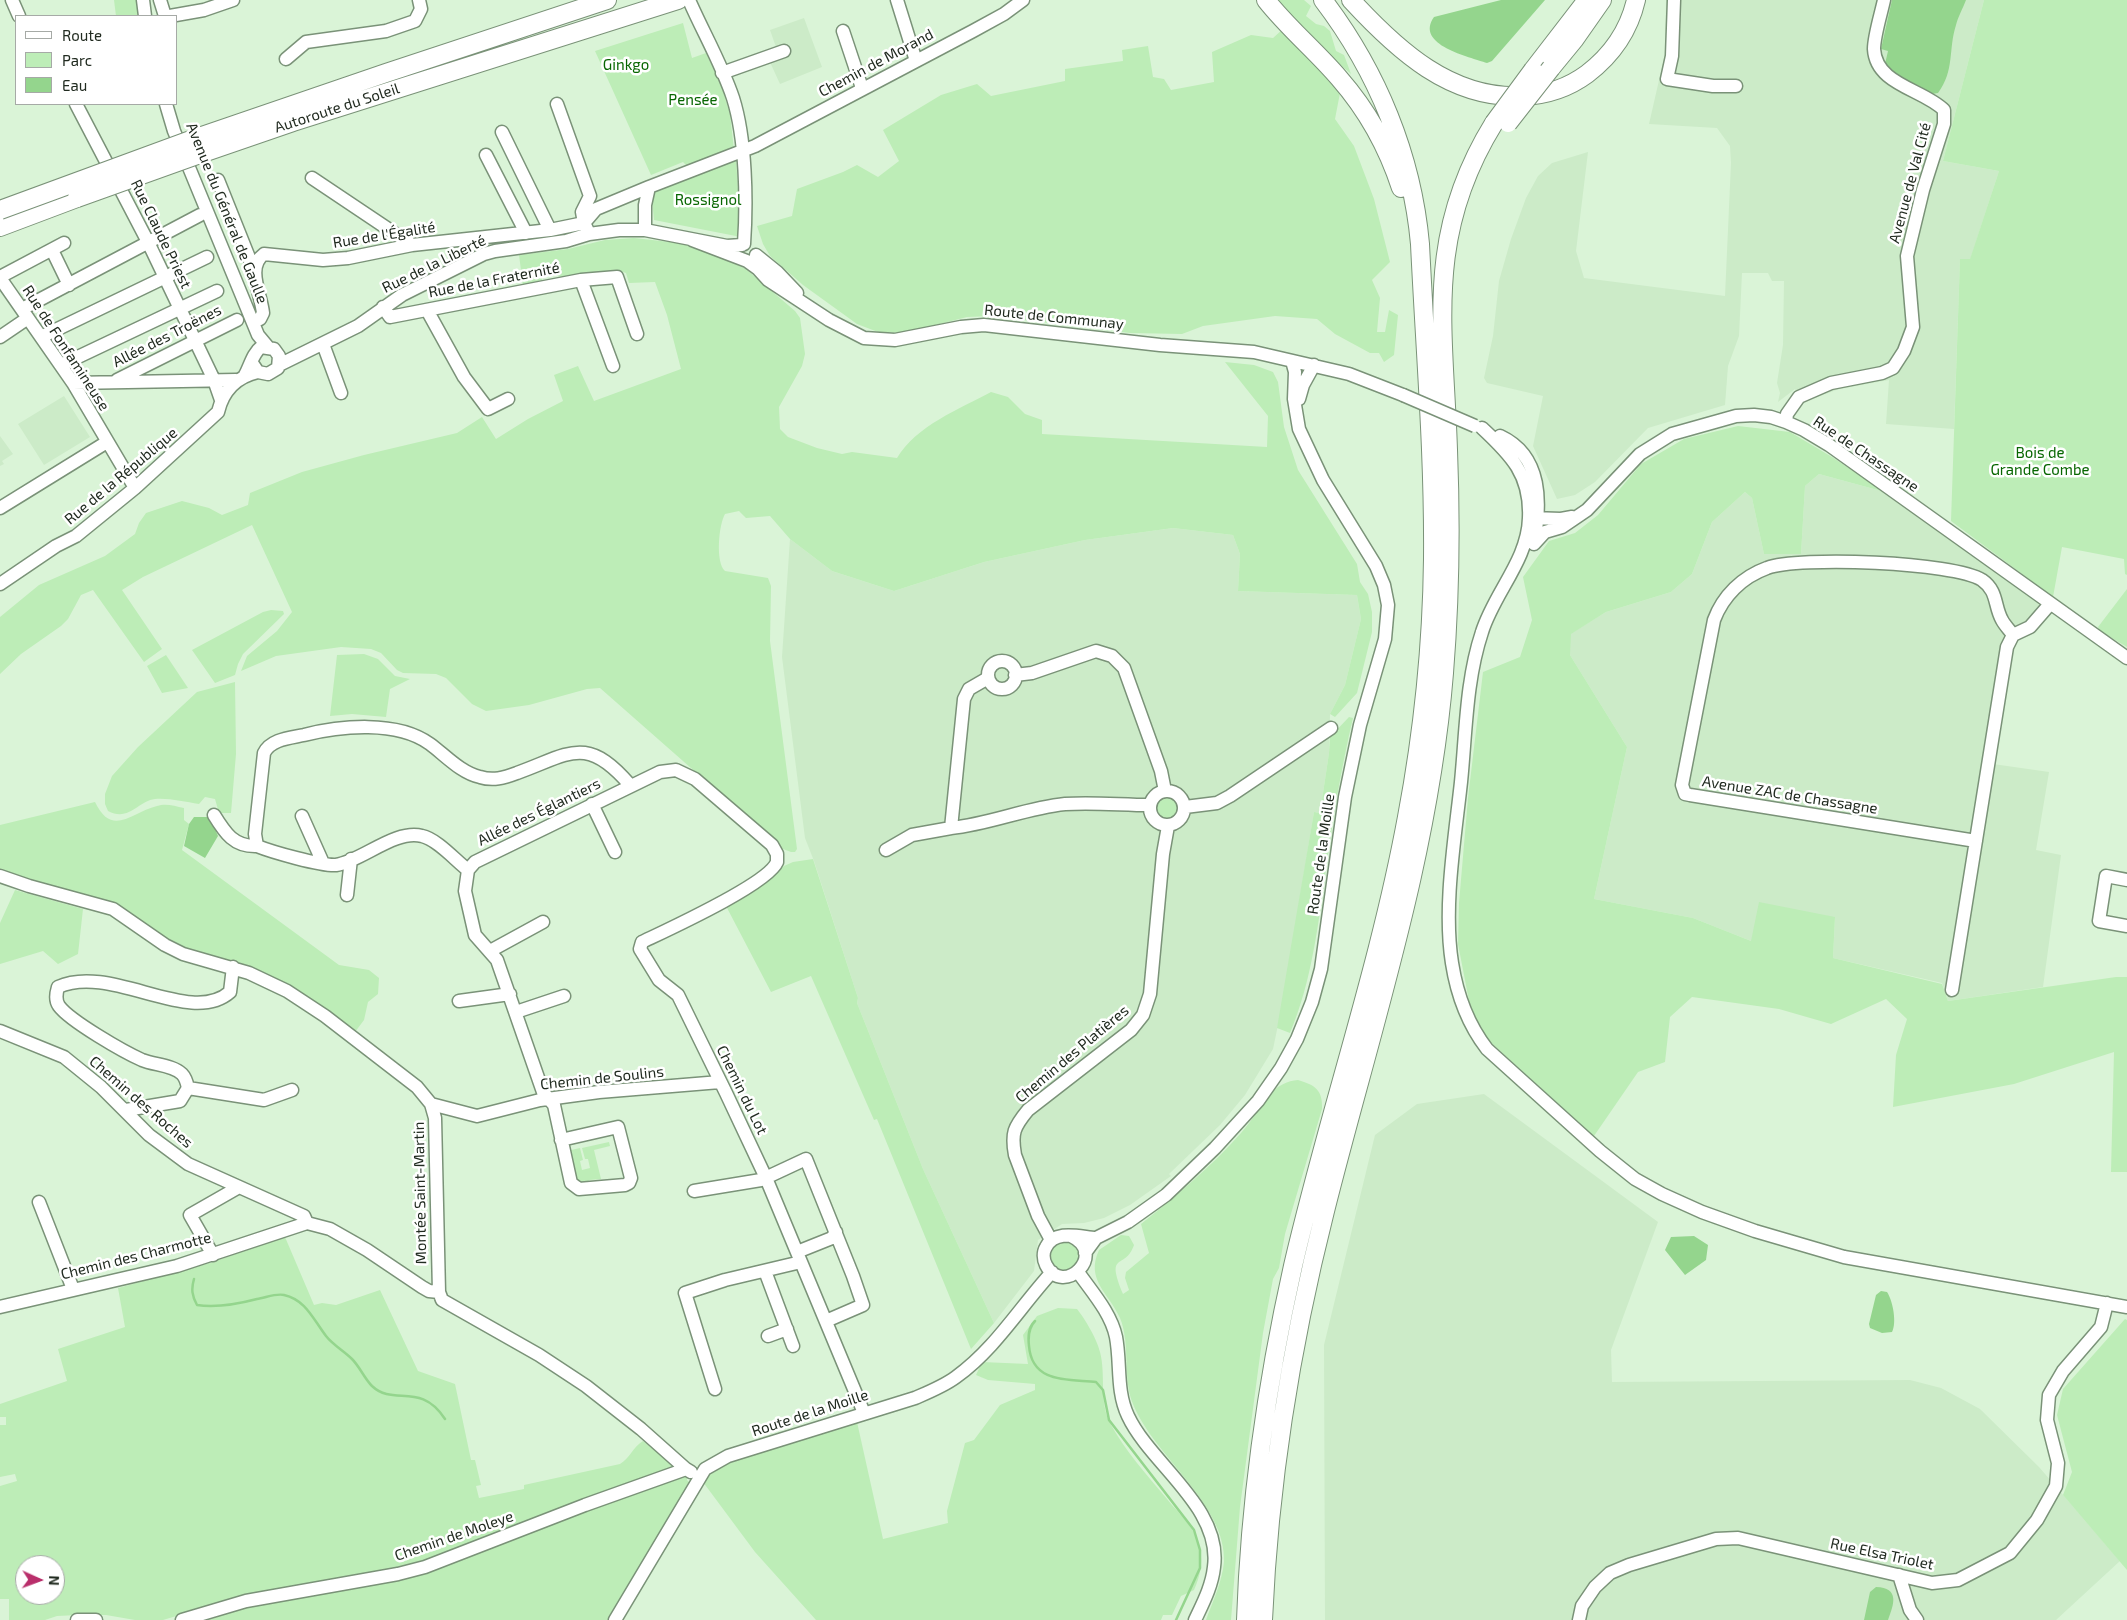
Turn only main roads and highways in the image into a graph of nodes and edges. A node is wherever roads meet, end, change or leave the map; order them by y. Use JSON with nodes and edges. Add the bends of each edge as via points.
{"nodes":[{"id":1,"x":607,"y":0,"type":"edge"},
{"id":2,"x":678,"y":0,"type":"edge"},
{"id":3,"x":1266,"y":0,"type":"edge"},
{"id":4,"x":1323,"y":0,"type":"edge"},
{"id":5,"x":1351,"y":0,"type":"edge"},
{"id":6,"x":1588,"y":0,"type":"edge"},
{"id":7,"x":1602,"y":0,"type":"edge"},
{"id":8,"x":1636,"y":0,"type":"edge"},
{"id":9,"x":1501,"y":123,"type":"junction"},
{"id":10,"x":0,"y":210,"type":"edge"},
{"id":11,"x":0,"y":227,"type":"edge"},
{"id":12,"x":1422,"y":281,"type":"junction"},
{"id":13,"x":1246,"y":1620,"type":"edge"},
{"id":14,"x":1263,"y":1620,"type":"edge"}],
"edges":[{"from":1,"to":10,"type":"highway","name":"Autoroute du Soleil","bridge":true,"via":[[377,76]]},
{"from":2,"to":11,"type":"highway","name":"Autoroute du Soleil","bridge":true,"via":[[293,122]]},
{"from":3,"to":12,"type":"highway","via":[[1346,86],[1379,136],[1404,196]]},
{"from":4,"to":12,"type":"highway","via":[[1363,59],[1391,119],[1416,207]]},
{"from":5,"to":8,"type":"highway","via":[[1384,34],[1426,68],[1465,88],[1508,97],[1557,90],[1595,68],[1619,40]]},
{"from":6,"to":9,"type":"highway","bridge":true,"via":[[1533,70]]},
{"from":7,"to":9,"type":"highway","bridge":true,"via":[[1574,40]]},
{"from":9,"to":14,"type":"highway","via":[[1465,181],[1444,260],[1442,326],[1450,558],[1437,739],[1425,819],[1399,938],[1325,1209],[1300,1319],[1275,1473]]},
{"from":12,"to":13,"type":"highway","via":[[1433,559],[1426,672],[1415,765],[1388,908],[1309,1202],[1283,1313],[1269,1389],[1255,1500]]}]}
